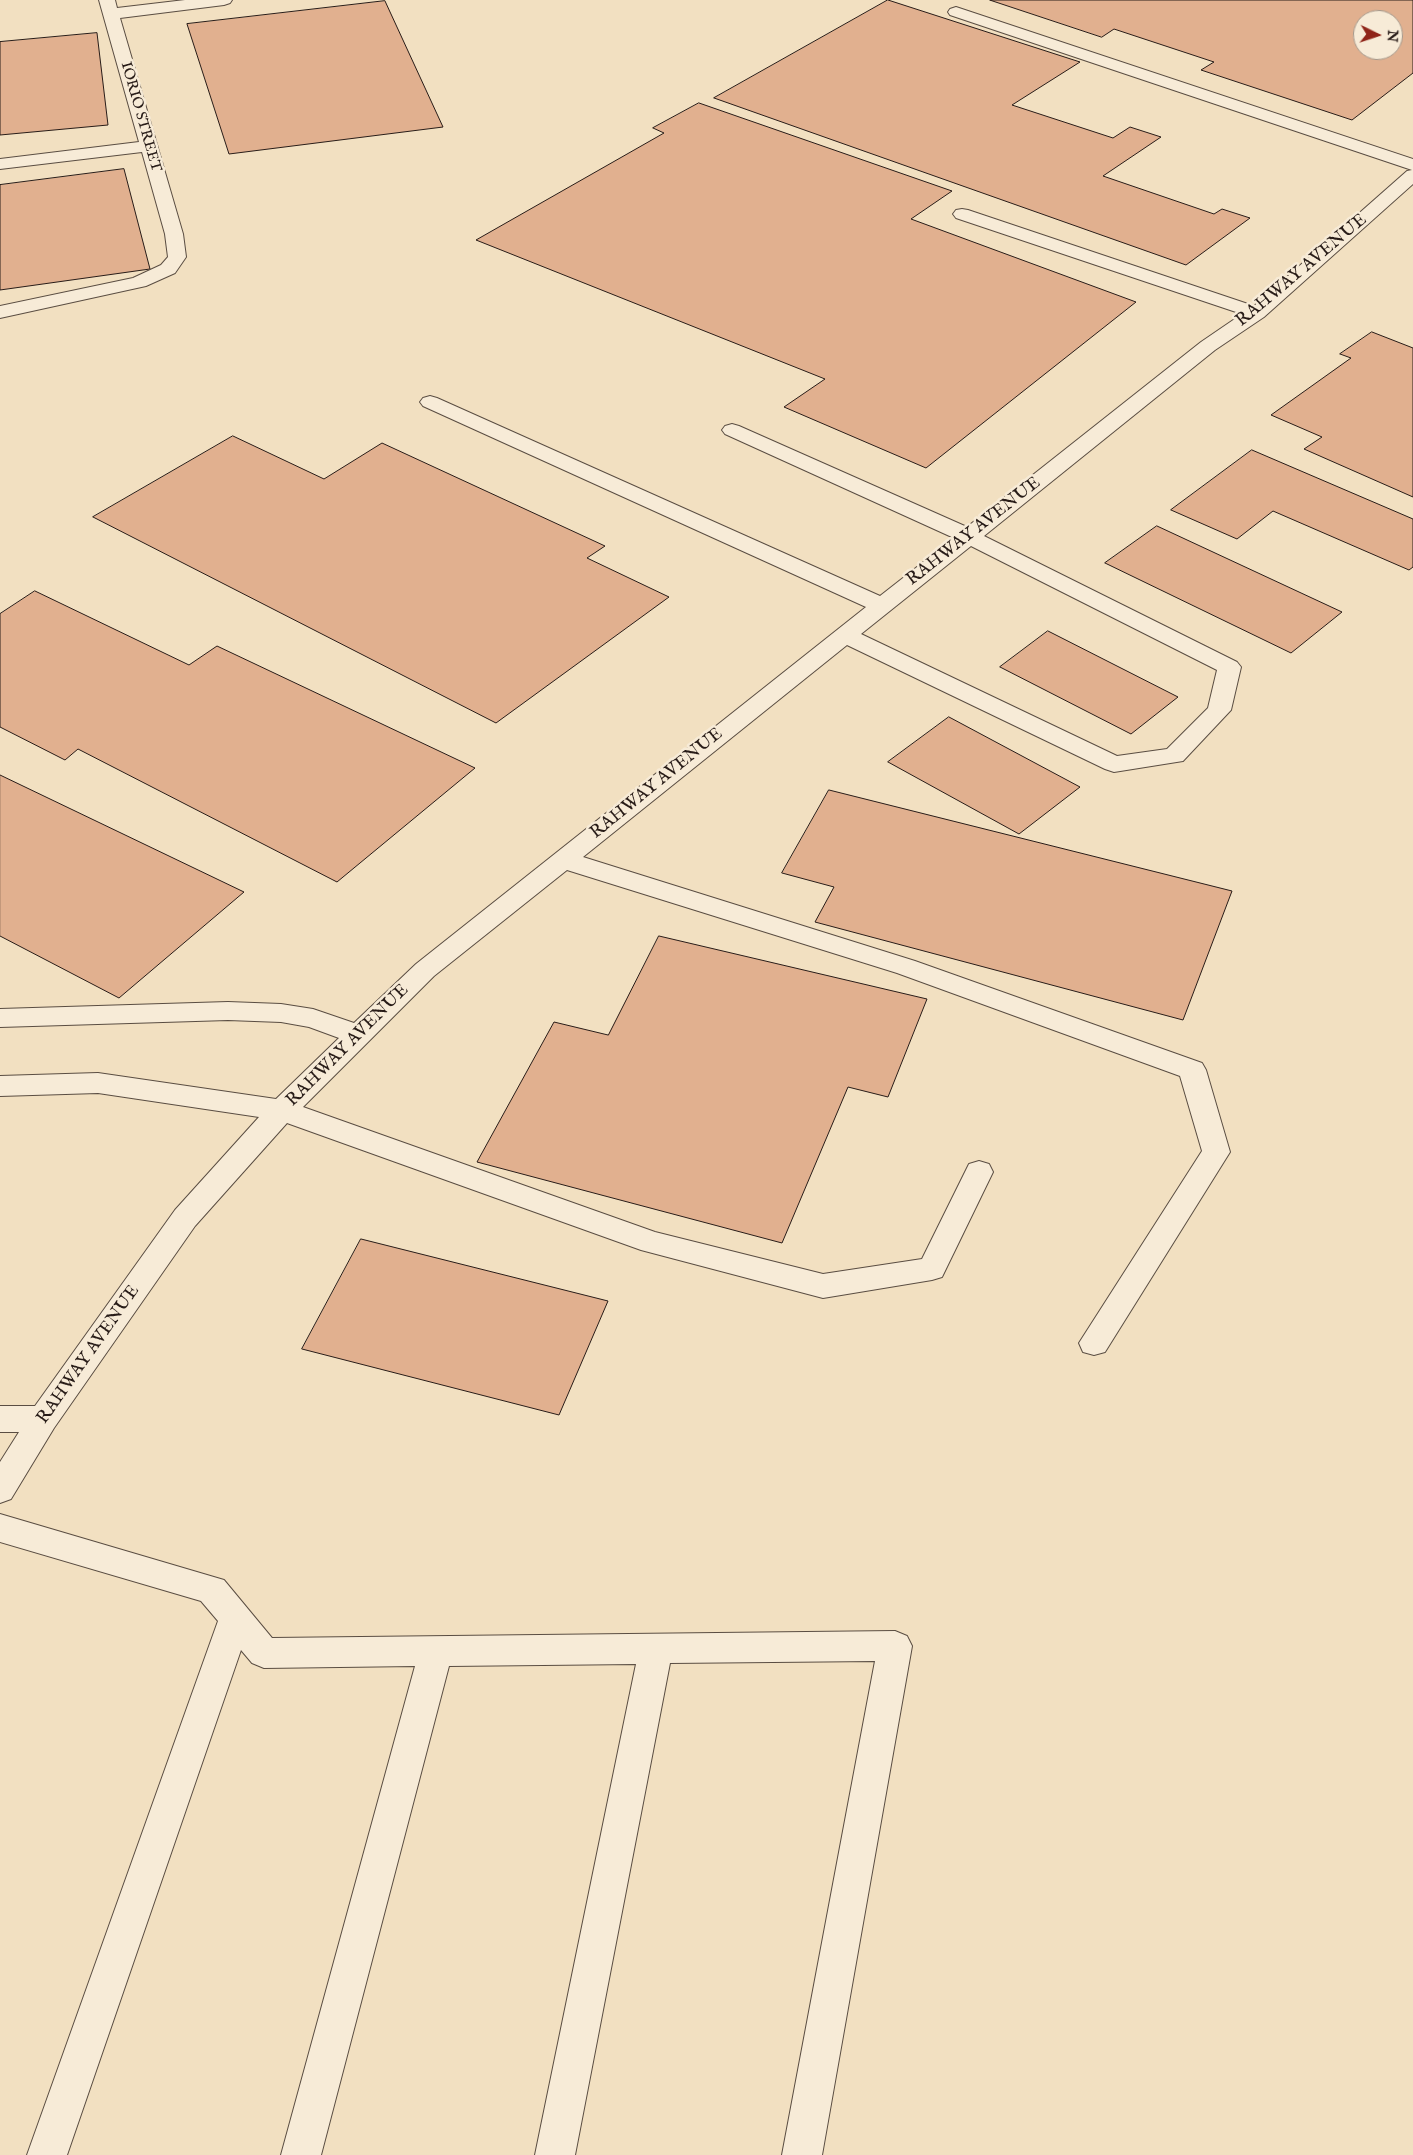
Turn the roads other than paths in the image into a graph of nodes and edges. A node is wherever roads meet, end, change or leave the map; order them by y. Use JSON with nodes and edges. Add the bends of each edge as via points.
{"nodes":[{"id":1,"x":224,"y":0,"type":"edge"},
{"id":2,"x":109,"y":7,"type":"edge"},
{"id":3,"x":956,"y":12,"type":"dead end"},
{"id":4,"x":148,"y":146,"type":"junction"},
{"id":5,"x":0,"y":164,"type":"edge"},
{"id":6,"x":1413,"y":165,"type":"edge"},
{"id":7,"x":1413,"y":175,"type":"edge"},
{"id":8,"x":962,"y":214,"type":"dead end"},
{"id":9,"x":0,"y":312,"type":"edge"},
{"id":10,"x":1257,"y":313,"type":"junction"},
{"id":11,"x":430,"y":402,"type":"dead end"},
{"id":12,"x":732,"y":430,"type":"dead end"},
{"id":13,"x":968,"y":536,"type":"junction"},
{"id":14,"x":881,"y":605,"type":"junction"},
{"id":15,"x":844,"y":635,"type":"junction"},
{"id":16,"x":563,"y":860,"type":"junction"},
{"id":17,"x":0,"y":1018,"type":"edge"},
{"id":18,"x":359,"y":1035,"type":"junction"},
{"id":19,"x":0,"y":1086,"type":"edge"},
{"id":20,"x":282,"y":1110,"type":"junction"},
{"id":21,"x":979,"y":1172,"type":"dead end"},
{"id":22,"x":1094,"y":1343,"type":"dead end"},
{"id":23,"x":0,"y":1419,"type":"edge"},
{"id":24,"x":43,"y":1419,"type":"junction"},
{"id":25,"x":0,"y":1490,"type":"edge"},
{"id":26,"x":0,"y":1528,"type":"edge"},
{"id":27,"x":236,"y":1617,"type":"junction"},
{"id":28,"x":656,"y":1649,"type":"junction"},
{"id":29,"x":436,"y":1651,"type":"junction"},
{"id":30,"x":47,"y":2155,"type":"edge"},
{"id":31,"x":301,"y":2155,"type":"edge"},
{"id":32,"x":554,"y":2155,"type":"edge"},
{"id":33,"x":802,"y":2155,"type":"edge"}],
"edges":[{"from":1,"to":2,"type":"street"},
{"from":2,"to":4,"type":"street","name":"IORIO STREET"},
{"from":3,"to":6,"type":"street"},
{"from":4,"to":5,"type":"street"},
{"from":4,"to":9,"type":"street","name":"IORIO STREET","via":[[174,234],[177,257],[168,269],[139,282]]},
{"from":7,"to":10,"type":"street","name":"RAHWAY AVENUE"},
{"from":8,"to":10,"type":"street"},
{"from":10,"to":13,"type":"street","name":"RAHWAY AVENUE","via":[[1208,346]]},
{"from":11,"to":14,"type":"street"},
{"from":12,"to":13,"type":"street"},
{"from":13,"to":14,"type":"street","name":"RAHWAY AVENUE"},
{"from":13,"to":15,"type":"street","via":[[1230,667],[1219,710],[1174,756],[1114,764]]},
{"from":14,"to":15,"type":"street","name":"RAHWAY AVENUE"},
{"from":15,"to":16,"type":"street","name":"RAHWAY AVENUE"},
{"from":16,"to":18,"type":"street","name":"RAHWAY AVENUE","via":[[425,970]]},
{"from":16,"to":22,"type":"street","via":[[906,967],[1192,1070],[1216,1152]]},
{"from":17,"to":18,"type":"street","via":[[228,1011],[282,1013],[313,1018]]},
{"from":18,"to":20,"type":"street","name":"RAHWAY AVENUE"},
{"from":19,"to":20,"type":"street","via":[[98,1083]]},
{"from":20,"to":21,"type":"street","via":[[650,1242],[822,1286],[932,1269]]},
{"from":20,"to":24,"type":"street","name":"RAHWAY AVENUE","via":[[185,1218]]},
{"from":23,"to":24,"type":"street"},
{"from":24,"to":25,"type":"street","name":"RAHWAY AVENUE"},
{"from":26,"to":27,"type":"street","via":[[212,1590]]},
{"from":27,"to":29,"type":"street","via":[[264,1652]]},
{"from":27,"to":30,"type":"street"},
{"from":28,"to":29,"type":"street"},
{"from":28,"to":32,"type":"street"},
{"from":28,"to":33,"type":"street","via":[[895,1646]]},
{"from":29,"to":31,"type":"street"}]}
